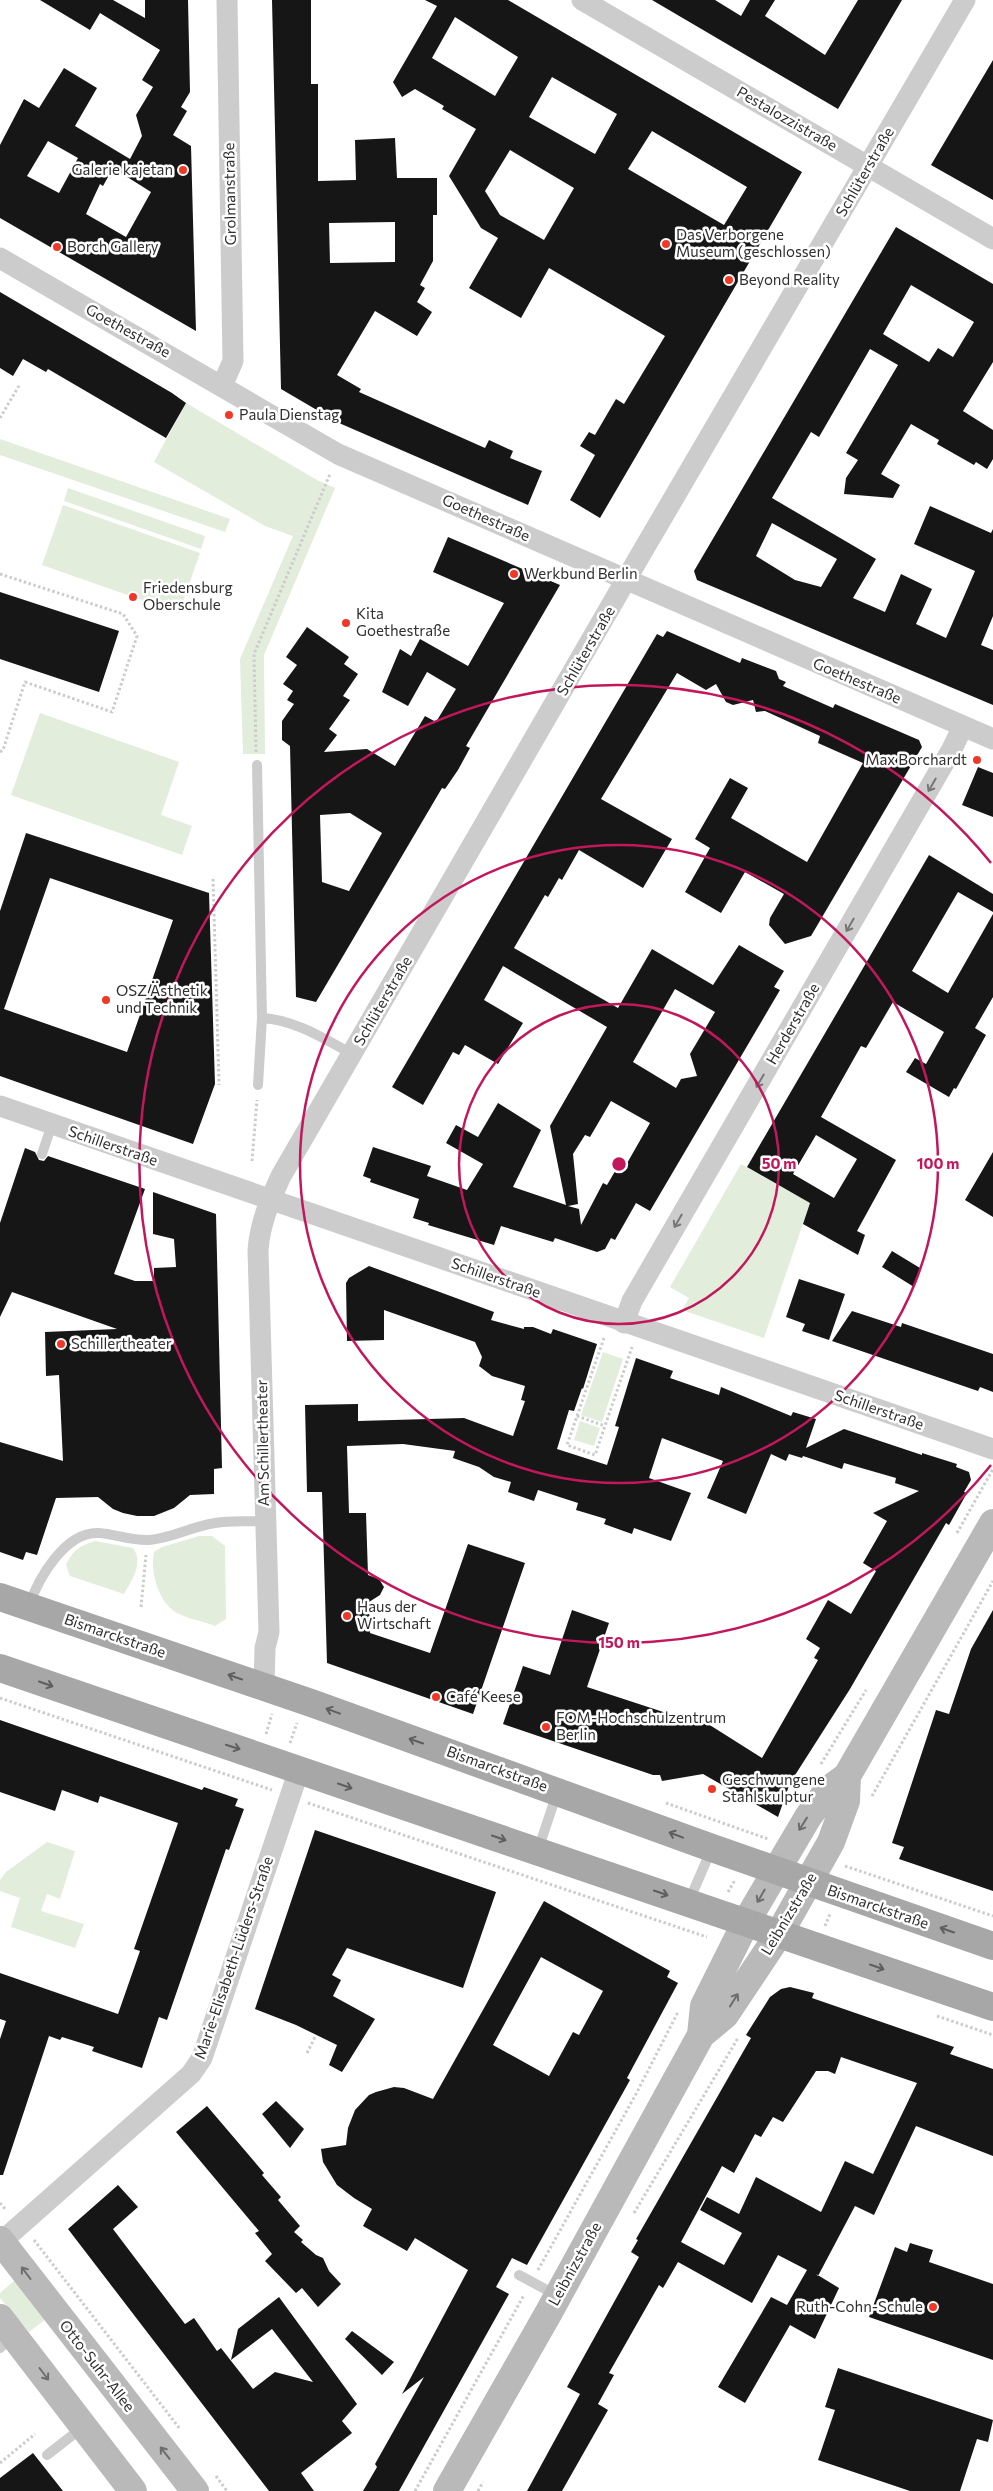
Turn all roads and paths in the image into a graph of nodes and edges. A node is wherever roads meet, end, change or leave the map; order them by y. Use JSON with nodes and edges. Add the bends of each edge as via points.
{"nodes":[{"id":1,"x":227,"y":0,"type":"edge"},
{"id":2,"x":582,"y":0,"type":"edge"},
{"id":3,"x":965,"y":0,"type":"edge"},
{"id":4,"x":868,"y":166,"type":"junction"},
{"id":5,"x":993,"y":239,"type":"edge"},
{"id":6,"x":0,"y":258,"type":"edge"},
{"id":7,"x":20,"y":384,"type":"dead end"},
{"id":8,"x":222,"y":386,"type":"junction"},
{"id":9,"x":0,"y":418,"type":"edge"},
{"id":10,"x":338,"y":454,"type":"junction"},
{"id":11,"x":0,"y":574,"type":"edge"},
{"id":12,"x":626,"y":580,"type":"junction"},
{"id":13,"x":963,"y":726,"type":"junction"},
{"id":14,"x":993,"y":739,"type":"edge"},
{"id":15,"x":0,"y":752,"type":"edge"},
{"id":16,"x":257,"y":765,"type":"joint"},
{"id":17,"x":213,"y":879,"type":"dead end"},
{"id":18,"x":262,"y":1018,"type":"junction"},
{"id":19,"x":352,"y":1054,"type":"junction"},
{"id":20,"x":219,"y":1085,"type":"dead end"},
{"id":21,"x":258,"y":1085,"type":"joint"},
{"id":22,"x":0,"y":1106,"type":"edge"},
{"id":23,"x":52,"y":1124,"type":"junction"},
{"id":24,"x":42,"y":1154,"type":"dead end"},
{"id":25,"x":252,"y":1161,"type":"dead end"},
{"id":26,"x":270,"y":1200,"type":"junction"},
{"id":27,"x":624,"y":1323,"type":"junction"},
{"id":28,"x":604,"y":1338,"type":"dead end"},
{"id":29,"x":632,"y":1348,"type":"dead end"},
{"id":30,"x":577,"y":1416,"type":"junction"},
{"id":31,"x":605,"y":1426,"type":"junction"},
{"id":32,"x":993,"y":1449,"type":"edge"},
{"id":33,"x":993,"y":1468,"type":"edge"},
{"id":34,"x":265,"y":1521,"type":"junction"},
{"id":35,"x":993,"y":1523,"type":"edge"},
{"id":36,"x":953,"y":1539,"type":"dead end"},
{"id":37,"x":148,"y":1540,"type":"junction"},
{"id":38,"x":993,"y":1581,"type":"edge"},
{"id":39,"x":0,"y":1597,"type":"edge"},
{"id":40,"x":29,"y":1607,"type":"junction"},
{"id":41,"x":141,"y":1607,"type":"dead end"},
{"id":42,"x":0,"y":1668,"type":"edge"},
{"id":43,"x":871,"y":1683,"type":"dead end"},
{"id":44,"x":264,"y":1687,"type":"junction"},
{"id":45,"x":0,"y":1698,"type":"edge"},
{"id":46,"x":299,"y":1770,"type":"junction"},
{"id":47,"x":817,"y":1772,"type":"dead end"},
{"id":48,"x":847,"y":1776,"type":"junction"},
{"id":49,"x":249,"y":1782,"type":"dead end"},
{"id":50,"x":558,"y":1791,"type":"junction"},
{"id":51,"x":867,"y":1804,"type":"dead end"},
{"id":52,"x":318,"y":1806,"type":"dead end"},
{"id":53,"x":712,"y":1848,"type":"junction"},
{"id":54,"x":538,"y":1851,"type":"junction"},
{"id":55,"x":776,"y":1871,"type":"junction"},
{"id":56,"x":867,"y":1872,"type":"dead end"},
{"id":57,"x":736,"y":1879,"type":"dead end"},
{"id":58,"x":808,"y":1883,"type":"junction"},
{"id":59,"x":728,"y":1892,"type":"dead end"},
{"id":60,"x":688,"y":1902,"type":"junction"},
{"id":61,"x":831,"y":1913,"type":"dead end"},
{"id":62,"x":993,"y":1916,"type":"edge"},
{"id":63,"x":746,"y":1922,"type":"junction"},
{"id":64,"x":824,"y":1926,"type":"dead end"},
{"id":65,"x":694,"y":1933,"type":"dead end"},
{"id":66,"x":779,"y":1934,"type":"junction"},
{"id":67,"x":993,"y":1946,"type":"edge"},
{"id":68,"x":993,"y":2007,"type":"edge"},
{"id":69,"x":679,"y":2011,"type":"dead end"},
{"id":70,"x":742,"y":2031,"type":"dead end"},
{"id":71,"x":316,"y":2035,"type":"dead end"},
{"id":72,"x":701,"y":2035,"type":"junction"},
{"id":73,"x":308,"y":2053,"type":"dead end"},
{"id":74,"x":686,"y":2124,"type":"dead end"},
{"id":75,"x":1,"y":2241,"type":"edge"},
{"id":76,"x":41,"y":2248,"type":"dead end"},
{"id":77,"x":519,"y":2275,"type":"dead end"},
{"id":78,"x":532,"y":2282,"type":"junction"},
{"id":79,"x":558,"y":2296,"type":"junction"},
{"id":80,"x":5,"y":2334,"type":"edge"},
{"id":81,"x":84,"y":2427,"type":"junction"},
{"id":82,"x":182,"y":2431,"type":"dead end"},
{"id":83,"x":35,"y":2434,"type":"dead end"},
{"id":84,"x":47,"y":2455,"type":"dead end"},
{"id":85,"x":0,"y":2463,"type":"edge"},
{"id":86,"x":204,"y":2481,"type":"edge"},
{"id":87,"x":133,"y":2491,"type":"edge"},
{"id":88,"x":228,"y":2491,"type":"edge"},
{"id":89,"x":415,"y":2491,"type":"edge"},
{"id":90,"x":447,"y":2491,"type":"edge"}],
"edges":[{"from":1,"to":8,"type":"street","name":"Grolmanstraße","via":[[233,362]]},
{"from":2,"to":4,"type":"street","name":"Pestalozzistraße"},
{"from":3,"to":4,"type":"street","name":"Schlüterstraße"},
{"from":4,"to":5,"type":"street","name":"Pestalozzistraße"},
{"from":4,"to":12,"type":"street","name":"Schlüterstraße"},
{"from":6,"to":8,"type":"street","name":"Goethestraße"},
{"from":7,"to":9,"type":"path"},
{"from":8,"to":10,"type":"street","name":"Goethestraße"},
{"from":10,"to":12,"type":"street","name":"Goethestraße"},
{"from":10,"to":16,"type":"path","via":[[254,654]]},
{"from":11,"to":15,"type":"path","via":[[123,614],[137,636],[112,712],[25,682]]},
{"from":12,"to":13,"type":"street","name":"Goethestraße"},
{"from":12,"to":19,"type":"street","name":"Schlüterstraße"},
{"from":13,"to":14,"type":"street","name":"Goethestraße"},
{"from":13,"to":27,"type":"street","name":"Herderstraße","one_way":true,"via":[[632,1301]]},
{"from":16,"to":18,"type":"lane"},
{"from":17,"to":20,"type":"path"},
{"from":18,"to":19,"type":"lane","via":[[281,1019],[300,1026]]},
{"from":18,"to":21,"type":"lane"},
{"from":19,"to":26,"type":"street","name":"Schlüterstraße"},
{"from":21,"to":25,"type":"path"},
{"from":22,"to":23,"type":"street","name":"Schillerstraße"},
{"from":23,"to":24,"type":"lane"},
{"from":23,"to":26,"type":"street","name":"Schillerstraße"},
{"from":26,"to":27,"type":"street","name":"Schillerstraße"},
{"from":26,"to":34,"type":"street","name":"Am Schillertheater","via":[[259,1234],[258,1250]]},
{"from":27,"to":32,"type":"street","name":"Schillerstraße"},
{"from":28,"to":30,"type":"path"},
{"from":29,"to":31,"type":"path"},
{"from":30,"to":31,"type":"path"},
{"from":30,"to":31,"type":"path","via":[[567,1445],[595,1455]]},
{"from":33,"to":36,"type":"path"},
{"from":34,"to":37,"type":"lane","via":[[215,1523]]},
{"from":34,"to":44,"type":"street","name":"Am Schillertheater","via":[[270,1632],[265,1648]]},
{"from":35,"to":48,"type":"street","name":"Leibnizstraße"},
{"from":37,"to":40,"type":"lane","via":[[97,1533],[84,1536],[63,1549],[50,1564]]},
{"from":37,"to":41,"type":"path"},
{"from":38,"to":51,"type":"path"},
{"from":39,"to":40,"type":"main road","name":"Bismarckstraße"},
{"from":44,"to":40,"type":"main road","name":"Bismarckstraße","one_way":true},
{"from":42,"to":46,"type":"main road","one_way":true},
{"from":43,"to":47,"type":"path"},
{"from":50,"to":44,"type":"main road","name":"Bismarckstraße","one_way":true},
{"from":45,"to":49,"type":"path"},
{"from":46,"to":54,"type":"main road","one_way":true},
{"from":46,"to":75,"type":"street","name":"Marie-Elisabeth-Lüders-Straße","via":[[202,2058],[191,2074]]},
{"from":48,"to":55,"type":"street","name":"Leibnizstraße","one_way":true,"via":[[827,1791]]},
{"from":48,"to":58,"type":"street","name":"Leibnizstraße","via":[[846,1801],[831,1842]]},
{"from":53,"to":50,"type":"main road","name":"Bismarckstraße","one_way":true},
{"from":50,"to":54,"type":"lane"},
{"from":52,"to":65,"type":"path"},
{"from":53,"to":55,"type":"main road","name":"Bismarckstraße"},
{"from":53,"to":60,"type":"lane"},
{"from":54,"to":60,"type":"main road","one_way":true},
{"from":55,"to":58,"type":"main road","name":"Bismarckstraße"},
{"from":55,"to":63,"type":"street","name":"Leibnizstraße","one_way":true},
{"from":56,"to":62,"type":"path"},
{"from":57,"to":59,"type":"path"},
{"from":58,"to":66,"type":"street","name":"Leibnizstraße"},
{"from":67,"to":58,"type":"main road","name":"Bismarckstraße","one_way":true},
{"from":60,"to":63,"type":"main road"},
{"from":61,"to":64,"type":"path"},
{"from":63,"to":66,"type":"main road"},
{"from":63,"to":72,"type":"street","name":"Leibnizstraße","via":[[704,2006]]},
{"from":66,"to":68,"type":"main road","one_way":true},
{"from":72,"to":66,"type":"street","name":"Leibnizstraße","one_way":true,"via":[[725,2015]]},
{"from":69,"to":78,"type":"path"},
{"from":70,"to":74,"type":"path"},
{"from":71,"to":73,"type":"path"},
{"from":72,"to":79,"type":"street","name":"Leibnizstraße"},
{"from":86,"to":75,"type":"street","name":"Otto-Suhr-Allee","one_way":true},
{"from":76,"to":82,"type":"path"},
{"from":77,"to":78,"type":"lane"},
{"from":78,"to":79,"type":"lane"},
{"from":78,"to":89,"type":"path"},
{"from":79,"to":90,"type":"street","name":"Leibnizstraße"},
{"from":80,"to":81,"type":"street","one_way":true},
{"from":81,"to":84,"type":"lane"},
{"from":81,"to":87,"type":"street"},
{"from":83,"to":85,"type":"path"},
{"from":86,"to":88,"type":"path"}]}
